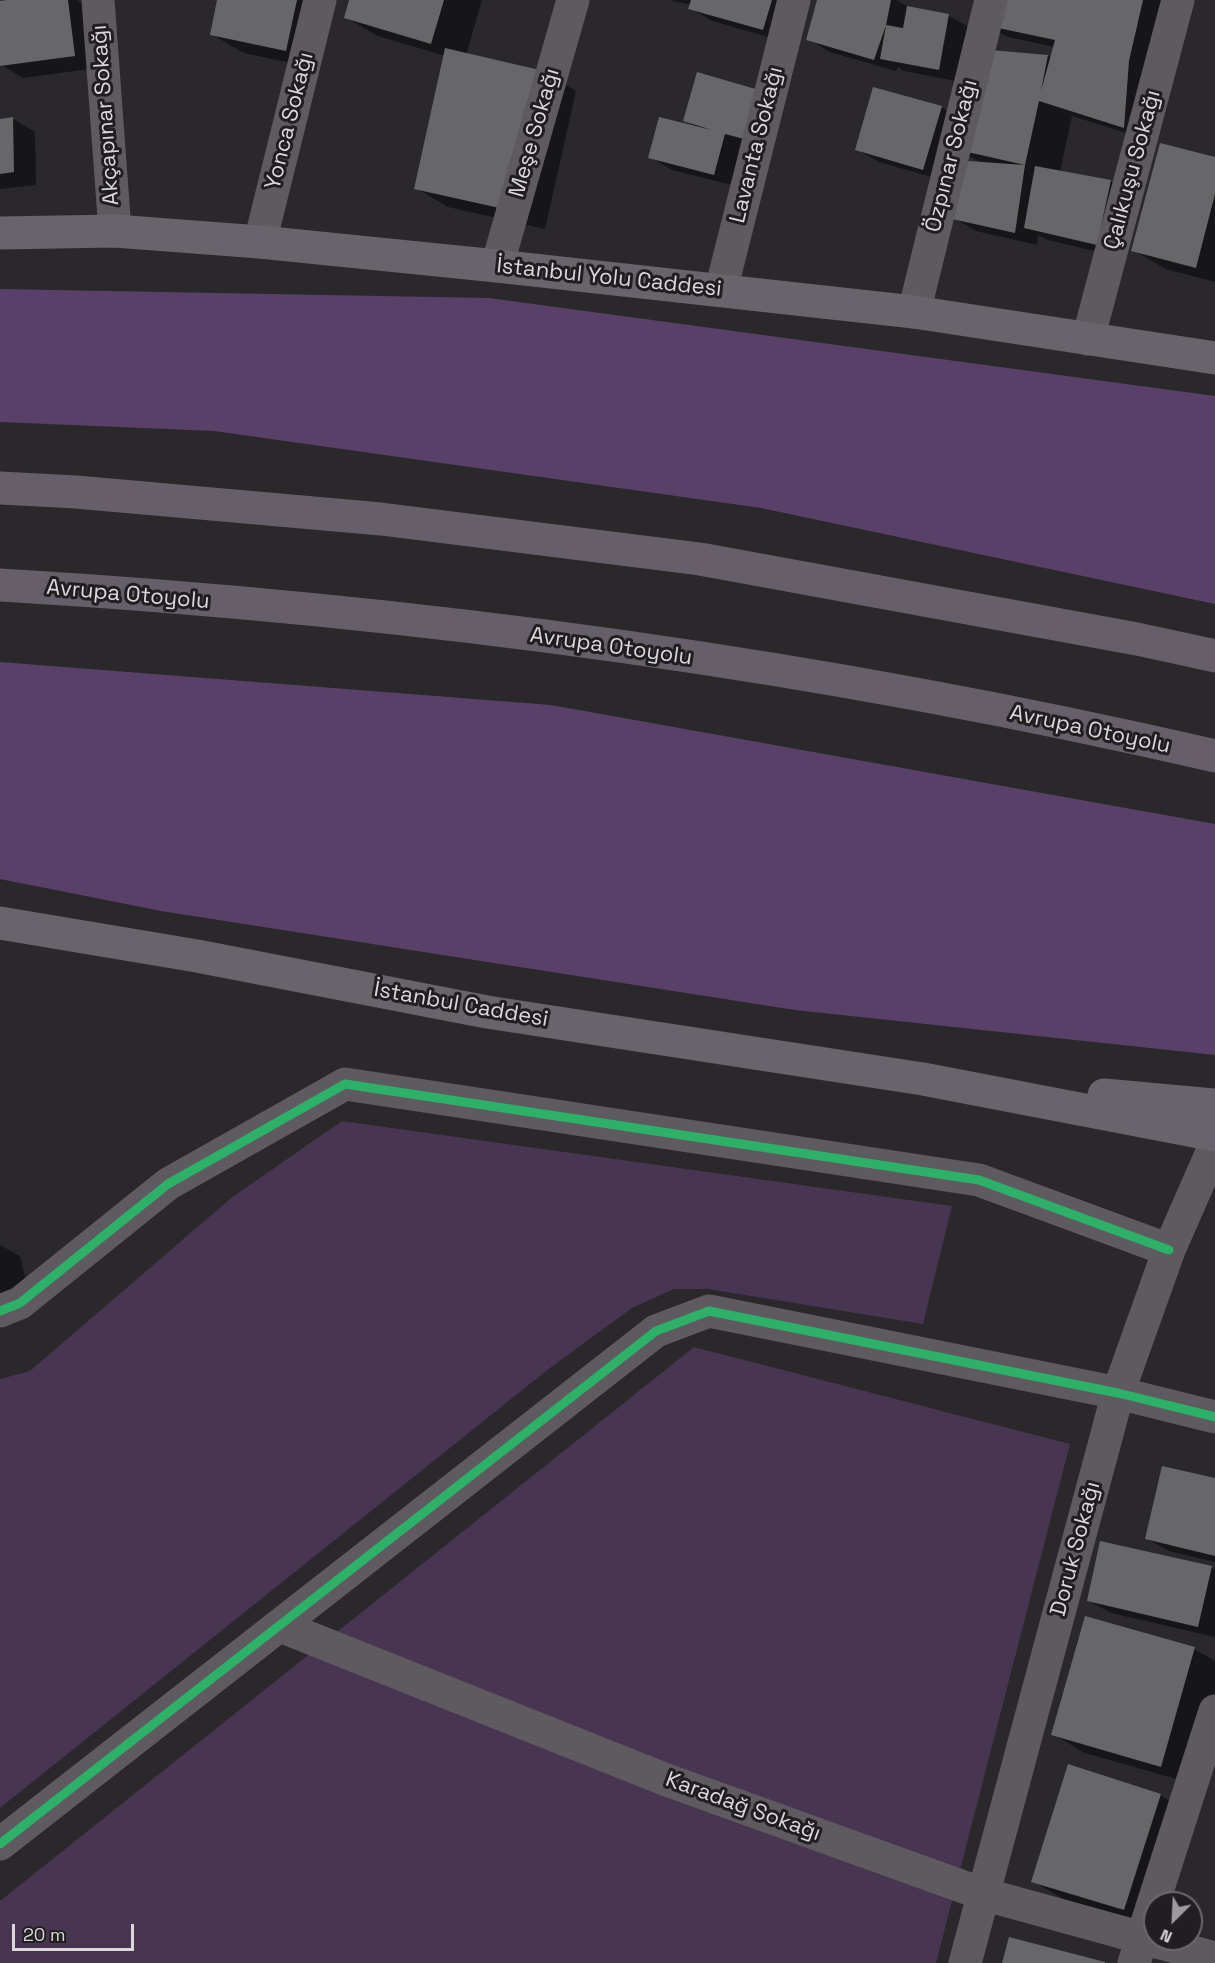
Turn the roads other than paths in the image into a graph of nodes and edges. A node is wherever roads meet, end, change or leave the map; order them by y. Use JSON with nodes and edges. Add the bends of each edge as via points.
{"nodes":[{"id":1,"x":98,"y":0,"type":"edge"},
{"id":2,"x":320,"y":0,"type":"edge"},
{"id":3,"x":573,"y":0,"type":"edge"},
{"id":4,"x":794,"y":0,"type":"edge"},
{"id":5,"x":991,"y":0,"type":"edge"},
{"id":6,"x":1178,"y":0,"type":"edge"},
{"id":7,"x":115,"y":231,"type":"junction"},
{"id":8,"x":0,"y":233,"type":"edge"},
{"id":9,"x":260,"y":242,"type":"junction"},
{"id":10,"x":497,"y":266,"type":"junction"},
{"id":11,"x":721,"y":290,"type":"junction"},
{"id":12,"x":914,"y":312,"type":"junction"},
{"id":13,"x":1088,"y":339,"type":"junction"},
{"id":14,"x":1213,"y":353,"type":"edge"},
{"id":15,"x":0,"y":488,"type":"edge"},
{"id":16,"x":0,"y":585,"type":"edge"},
{"id":17,"x":1215,"y":656,"type":"edge"},
{"id":18,"x":1215,"y":756,"type":"edge"},
{"id":19,"x":0,"y":923,"type":"edge"},
{"id":20,"x":923,"y":1079,"type":"junction"},
{"id":21,"x":1215,"y":1105,"type":"edge"},
{"id":22,"x":1215,"y":1136,"type":"edge"},
{"id":23,"x":1215,"y":1145,"type":"edge"},
{"id":24,"x":1169,"y":1250,"type":"junction"},
{"id":25,"x":0,"y":1311,"type":"edge"},
{"id":26,"x":1118,"y":1393,"type":"junction"},
{"id":27,"x":1215,"y":1417,"type":"edge"},
{"id":28,"x":280,"y":1626,"type":"junction"},
{"id":29,"x":1215,"y":1711,"type":"edge"},
{"id":30,"x":0,"y":1844,"type":"edge"},
{"id":31,"x":983,"y":1894,"type":"junction"},
{"id":32,"x":1138,"y":1950,"type":"edge"},
{"id":33,"x":1215,"y":1958,"type":"edge"},
{"id":34,"x":965,"y":1963,"type":"edge"}],
"edges":[{"from":1,"to":7,"type":"street","name":"Akçapınar Sokağı"},
{"from":2,"to":9,"type":"street","name":"Yonca Sokağı"},
{"from":3,"to":10,"type":"street","name":"Meşe Sokağı"},
{"from":4,"to":11,"type":"street","name":"Lavanta Sokağı"},
{"from":5,"to":12,"type":"street","name":"Özpınar Sokağı"},
{"from":6,"to":13,"type":"street","name":"Çalıkuşu Sokağı"},
{"from":7,"to":8,"type":"main road","name":"İstanbul Yolu Caddesi"},
{"from":7,"to":9,"type":"main road","name":"İstanbul Yolu Caddesi"},
{"from":9,"to":10,"type":"main road","name":"İstanbul Yolu Caddesi"},
{"from":10,"to":11,"type":"main road","name":"İstanbul Yolu Caddesi"},
{"from":11,"to":12,"type":"main road","name":"İstanbul Yolu Caddesi"},
{"from":12,"to":13,"type":"main road","name":"İstanbul Yolu Caddesi"},
{"from":13,"to":14,"type":"main road","name":"İstanbul Yolu Caddesi"},
{"from":15,"to":17,"type":"highway","via":[[381,519],[700,559]]},
{"from":16,"to":18,"type":"highway","name":"Avrupa Otoyolu","via":[[472,627],[905,693]]},
{"from":19,"to":20,"type":"main road","name":"İstanbul Caddesi","via":[[488,1012]]},
{"from":20,"to":21,"type":"main road"},
{"from":20,"to":22,"type":"main road"},
{"from":23,"to":24,"type":"street","name":"Doruk Sokağı"},
{"from":24,"to":25,"type":"street","via":[[979,1180],[345,1084],[168,1184],[20,1303]]},
{"from":24,"to":26,"type":"street","name":"Doruk Sokağı"},
{"from":26,"to":27,"type":"street"},
{"from":26,"to":28,"type":"street","via":[[709,1311],[656,1331]]},
{"from":26,"to":31,"type":"street","name":"Doruk Sokağı"},
{"from":28,"to":30,"type":"street"},
{"from":28,"to":31,"type":"street","name":"Karadağ Sokağı","via":[[664,1779]]},
{"from":29,"to":32,"type":"street"},
{"from":31,"to":32,"type":"street","name":"Karadağ Sokağı"},
{"from":31,"to":34,"type":"street","name":"Doruk Sokağı"},
{"from":32,"to":33,"type":"street","name":"Karadağ Sokağı"}]}
